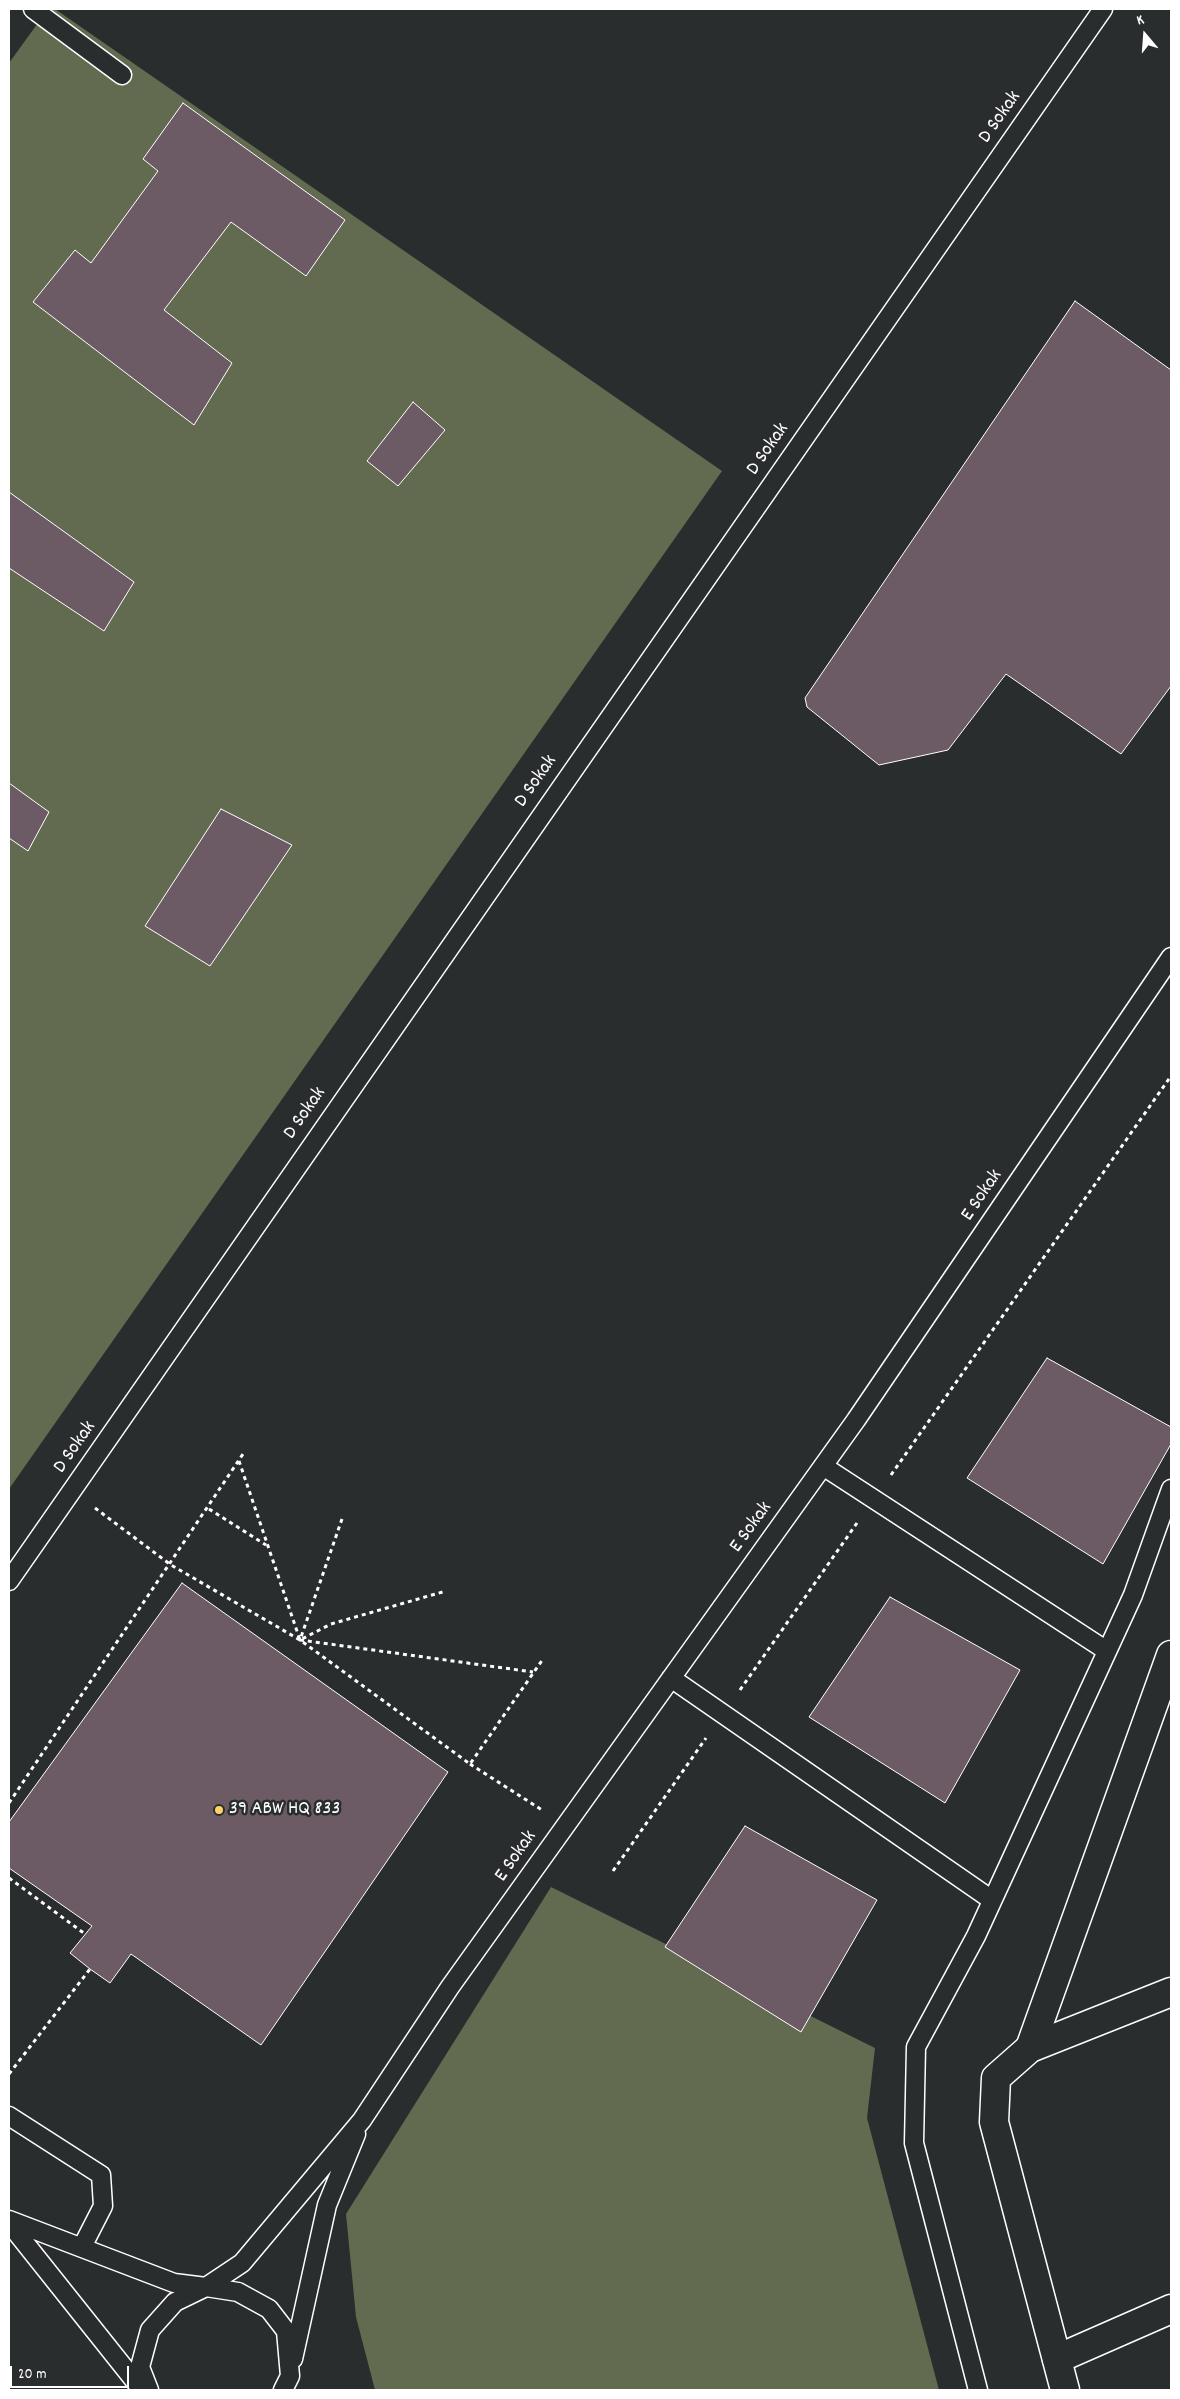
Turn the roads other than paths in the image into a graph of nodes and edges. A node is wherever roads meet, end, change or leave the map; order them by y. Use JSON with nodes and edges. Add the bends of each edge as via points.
{"nodes":[{"id":1,"x":33,"y":9,"type":"edge"},
{"id":2,"x":1103,"y":9,"type":"edge"},
{"id":3,"x":122,"y":75,"type":"dead end"},
{"id":4,"x":1171,"y":957,"type":"edge"},
{"id":5,"x":823,"y":1466,"type":"junction"},
{"id":6,"x":1171,"y":1489,"type":"edge"},
{"id":7,"x":9,"y":1581,"type":"edge"},
{"id":8,"x":1107,"y":1651,"type":"junction"},
{"id":9,"x":1171,"y":1655,"type":"edge"},
{"id":10,"x":671,"y":1678,"type":"junction"},
{"id":11,"x":992,"y":1900,"type":"junction"},
{"id":12,"x":1171,"y":1992,"type":"edge"},
{"id":13,"x":1030,"y":2048,"type":"junction"},
{"id":14,"x":9,"y":2116,"type":"edge"},
{"id":15,"x":362,"y":2120,"type":"junction"},
{"id":16,"x":9,"y":2221,"type":"edge"},
{"id":17,"x":82,"y":2247,"type":"junction"},
{"id":18,"x":206,"y":2287,"type":"junction"},
{"id":19,"x":1171,"y":2309,"type":"edge"},
{"id":20,"x":1057,"y":2359,"type":"junction"},
{"id":21,"x":287,"y":2385,"type":"edge"},
{"id":22,"x":142,"y":2390,"type":"edge"},
{"id":23,"x":148,"y":2390,"type":"edge"},
{"id":24,"x":978,"y":2390,"type":"edge"},
{"id":25,"x":1065,"y":2390,"type":"edge"}],
"edges":[{"from":1,"to":3,"type":"lane"},
{"from":2,"to":7,"type":"lane","name":"D Sokak"},
{"from":4,"to":5,"type":"lane","name":"E Sokak"},
{"from":5,"to":8,"type":"lane"},
{"from":5,"to":10,"type":"lane","name":"E Sokak"},
{"from":6,"to":8,"type":"lane","via":[[1133,1594]]},
{"from":8,"to":11,"type":"lane"},
{"from":9,"to":13,"type":"street"},
{"from":10,"to":11,"type":"lane"},
{"from":10,"to":15,"type":"lane","name":"E Sokak","via":[[450,1987]]},
{"from":11,"to":24,"type":"lane","via":[[916,2047],[914,2143]]},
{"from":12,"to":13,"type":"street"},
{"from":13,"to":20,"type":"street","via":[[996,2078],[994,2122]]},
{"from":14,"to":17,"type":"lane","via":[[101,2175],[103,2206]]},
{"from":15,"to":18,"type":"lane","via":[[242,2263]]},
{"from":15,"to":21,"type":"lane","via":[[327,2205]]},
{"from":16,"to":17,"type":"lane"},
{"from":16,"to":22,"type":"lane"},
{"from":17,"to":18,"type":"lane","via":[[174,2283]]},
{"from":18,"to":21,"type":"lane","via":[[238,2292],[269,2309],[286,2331]]},
{"from":18,"to":23,"type":"lane","via":[[175,2302],[150,2330],[140,2367]]},
{"from":19,"to":20,"type":"street"},
{"from":20,"to":25,"type":"street"}]}
